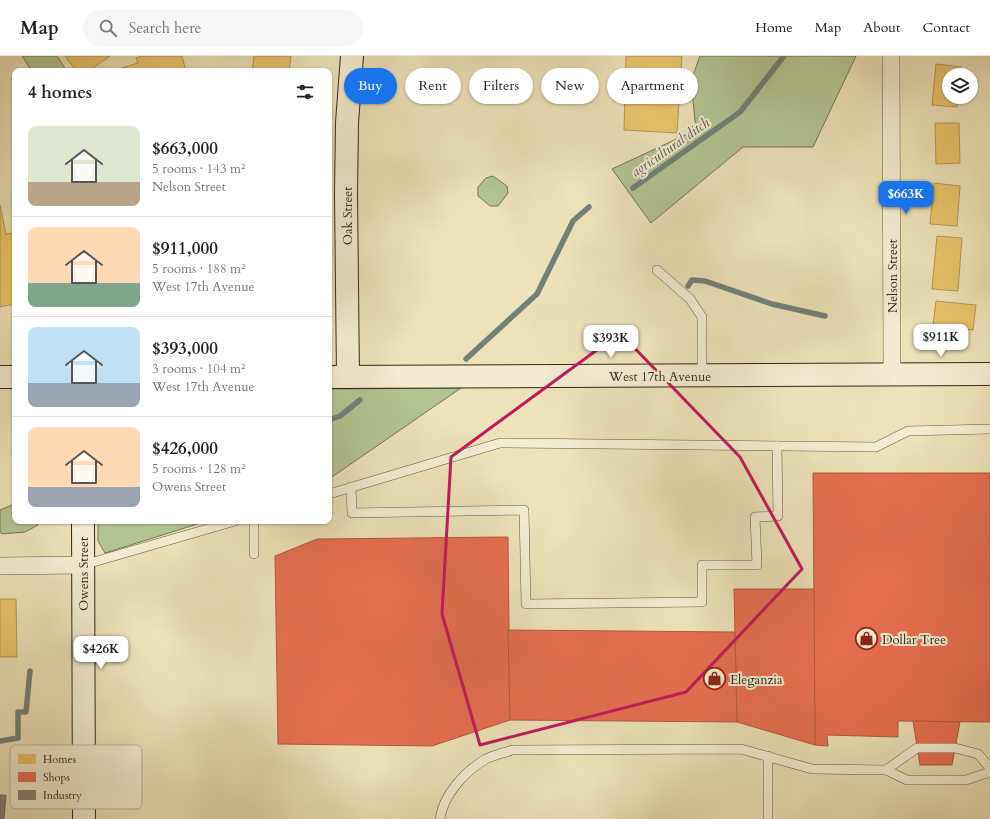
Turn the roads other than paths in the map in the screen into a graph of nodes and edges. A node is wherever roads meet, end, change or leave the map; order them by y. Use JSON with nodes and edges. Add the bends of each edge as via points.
{"nodes":[{"id":1,"x":352,"y":56,"type":"edge"},
{"id":2,"x":891,"y":56,"type":"edge"},
{"id":3,"x":657,"y":270,"type":"dead end"},
{"id":4,"x":990,"y":374,"type":"edge"},
{"id":5,"x":892,"y":375,"type":"junction"},
{"id":6,"x":702,"y":376,"type":"junction"},
{"id":7,"x":0,"y":377,"type":"edge"},
{"id":8,"x":12,"y":377,"type":"edge"},
{"id":9,"x":339,"y":377,"type":"edge"},
{"id":10,"x":990,"y":429,"type":"edge"},
{"id":11,"x":777,"y":446,"type":"junction"},
{"id":12,"x":351,"y":487,"type":"junction"},
{"id":13,"x":332,"y":493,"type":"edge"},
{"id":14,"x":83,"y":524,"type":"edge"},
{"id":15,"x":226,"y":524,"type":"edge"},
{"id":16,"x":254,"y":524,"type":"edge"},
{"id":17,"x":254,"y":554,"type":"dead end"},
{"id":18,"x":83,"y":565,"type":"junction"},
{"id":19,"x":0,"y":566,"type":"edge"},
{"id":20,"x":84,"y":745,"type":"edge"},
{"id":21,"x":768,"y":756,"type":"junction"},
{"id":22,"x":990,"y":768,"type":"edge"},
{"id":23,"x":886,"y":770,"type":"junction"},
{"id":24,"x":990,"y":772,"type":"edge"},
{"id":25,"x":84,"y":809,"type":"edge"},
{"id":26,"x":84,"y":819,"type":"edge"},
{"id":27,"x":440,"y":819,"type":"edge"},
{"id":28,"x":768,"y":819,"type":"edge"}],
"edges":[{"from":1,"to":9,"type":"street","name":"Oak Street","via":[[347,123]]},
{"from":2,"to":5,"type":"street","name":"Nelson Street"},
{"from":3,"to":6,"type":"lane","via":[[690,299],[702,317]]},
{"from":4,"to":5,"type":"street","name":"West 17th Avenue"},
{"from":5,"to":6,"type":"street","name":"West 17th Avenue"},
{"from":6,"to":9,"type":"street","name":"West 17th Avenue"},
{"from":7,"to":8,"type":"street"},
{"from":10,"to":11,"type":"lane","via":[[908,431],[876,447]]},
{"from":11,"to":12,"type":"lane","via":[[500,444]]},
{"from":11,"to":12,"type":"lane","via":[[778,516],[755,517],[757,565],[702,565],[702,602],[526,604],[524,510],[352,513]]},
{"from":12,"to":13,"type":"lane"},
{"from":14,"to":18,"type":"street","name":"Owens Street"},
{"from":15,"to":18,"type":"lane"},
{"from":16,"to":17,"type":"lane"},
{"from":18,"to":19,"type":"street"},
{"from":18,"to":20,"type":"street","name":"Owens Street"},
{"from":21,"to":23,"type":"lane","via":[[812,769]]},
{"from":21,"to":27,"type":"lane","via":[[741,749],[512,750],[486,759],[467,773],[451,793]]},
{"from":21,"to":28,"type":"lane"},
{"from":22,"to":23,"type":"lane","via":[[978,754],[955,748],[918,748]]},
{"from":23,"to":24,"type":"lane","via":[[907,780],[966,780]]},
{"from":25,"to":26,"type":"street","name":"Owens Street"}]}
